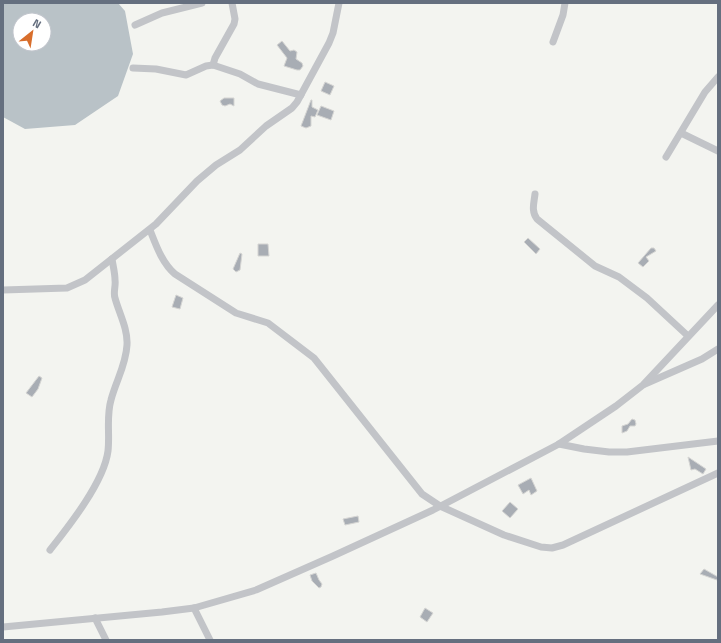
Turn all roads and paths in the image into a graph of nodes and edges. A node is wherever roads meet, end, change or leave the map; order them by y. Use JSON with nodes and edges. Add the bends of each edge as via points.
{"nodes":[{"id":1,"x":202,"y":3,"type":"edge"},
{"id":2,"x":232,"y":3,"type":"edge"},
{"id":3,"x":339,"y":3,"type":"edge"},
{"id":4,"x":565,"y":3,"type":"edge"},
{"id":5,"x":135,"y":25,"type":"dead end"},
{"id":6,"x":553,"y":42,"type":"dead end"},
{"id":7,"x":213,"y":65,"type":"junction"},
{"id":8,"x":132,"y":68,"type":"dead end"},
{"id":9,"x":718,"y":77,"type":"edge"},
{"id":10,"x":301,"y":95,"type":"junction"},
{"id":11,"x":681,"y":133,"type":"junction"},
{"id":12,"x":718,"y":151,"type":"edge"},
{"id":13,"x":666,"y":157,"type":"dead end"},
{"id":14,"x":535,"y":194,"type":"dead end"},
{"id":15,"x":150,"y":230,"type":"junction"},
{"id":16,"x":112,"y":259,"type":"junction"},
{"id":17,"x":3,"y":290,"type":"edge"},
{"id":18,"x":718,"y":305,"type":"edge"},
{"id":19,"x":688,"y":336,"type":"junction"},
{"id":20,"x":718,"y":349,"type":"edge"},
{"id":21,"x":643,"y":385,"type":"junction"},
{"id":22,"x":718,"y":441,"type":"edge"},
{"id":23,"x":559,"y":444,"type":"junction"},
{"id":24,"x":718,"y":473,"type":"edge"},
{"id":25,"x":440,"y":506,"type":"junction"},
{"id":26,"x":50,"y":550,"type":"dead end"},
{"id":27,"x":194,"y":608,"type":"junction"},
{"id":28,"x":95,"y":618,"type":"junction"},
{"id":29,"x":3,"y":627,"type":"edge"},
{"id":30,"x":106,"y":640,"type":"edge"},
{"id":31,"x":210,"y":640,"type":"edge"}],
"edges":[{"from":1,"to":5,"type":"street","via":[[162,13]]},
{"from":2,"to":7,"type":"street","via":[[234,24]]},
{"from":3,"to":10,"type":"street","via":[[331,38]]},
{"from":4,"to":6,"type":"street"},
{"from":7,"to":8,"type":"street","via":[[186,74]]},
{"from":7,"to":10,"type":"street","via":[[240,74],[258,84]]},
{"from":9,"to":11,"type":"street","via":[[705,92]]},
{"from":10,"to":15,"type":"street","via":[[292,108],[197,181]]},
{"from":11,"to":12,"type":"street"},
{"from":11,"to":13,"type":"street"},
{"from":14,"to":19,"type":"street","via":[[533,214],[537,218],[595,266],[619,277],[647,298]]},
{"from":15,"to":16,"type":"street"},
{"from":15,"to":25,"type":"street","via":[[165,263],[175,274],[236,313],[268,323],[314,358],[422,494]]},
{"from":16,"to":17,"type":"street","via":[[85,280],[67,288]]},
{"from":16,"to":26,"type":"street","via":[[114,296],[127,336],[127,345],[123,368],[108,411],[108,452],[89,495],[74,520]]},
{"from":18,"to":19,"type":"street"},
{"from":19,"to":21,"type":"street"},
{"from":20,"to":21,"type":"street","via":[[702,359]]},
{"from":21,"to":23,"type":"street"},
{"from":22,"to":23,"type":"street","via":[[609,452]]},
{"from":23,"to":25,"type":"street"},
{"from":24,"to":25,"type":"street","via":[[552,548],[504,535]]},
{"from":25,"to":27,"type":"street","via":[[256,590]]},
{"from":27,"to":28,"type":"street"},
{"from":27,"to":31,"type":"street"},
{"from":28,"to":29,"type":"street"},
{"from":28,"to":30,"type":"street"}]}
